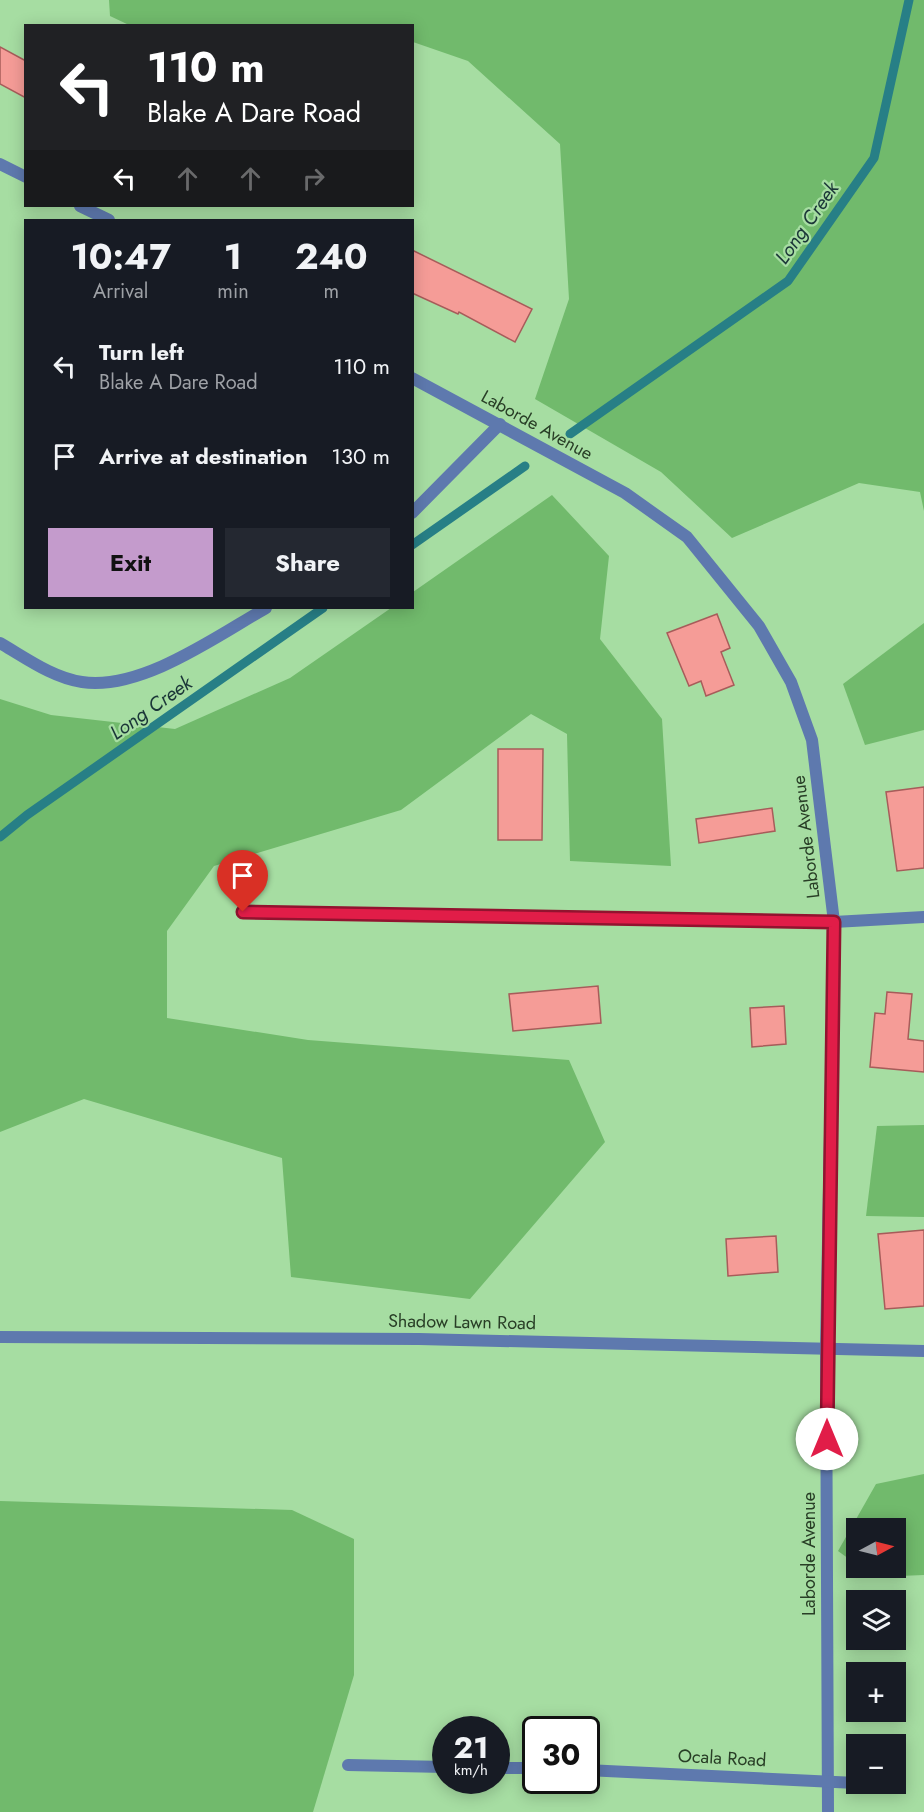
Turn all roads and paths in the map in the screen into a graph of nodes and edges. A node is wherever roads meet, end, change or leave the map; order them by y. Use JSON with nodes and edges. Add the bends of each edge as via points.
{"nodes":[{"id":1,"x":0,"y":164,"type":"edge"},
{"id":2,"x":24,"y":176,"type":"edge"},
{"id":3,"x":82,"y":207,"type":"edge"},
{"id":4,"x":107,"y":219,"type":"edge"},
{"id":5,"x":414,"y":379,"type":"edge"},
{"id":6,"x":500,"y":424,"type":"junction"},
{"id":7,"x":414,"y":511,"type":"edge"},
{"id":8,"x":264,"y":609,"type":"edge"},
{"id":9,"x":0,"y":643,"type":"edge"},
{"id":10,"x":243,"y":912,"type":"dead end"},
{"id":11,"x":924,"y":917,"type":"edge"},
{"id":12,"x":834,"y":922,"type":"junction"},
{"id":13,"x":0,"y":1337,"type":"edge"},
{"id":14,"x":826,"y":1348,"type":"junction"},
{"id":15,"x":924,"y":1351,"type":"edge"},
{"id":16,"x":348,"y":1765,"type":"dead end"},
{"id":17,"x":432,"y":1767,"type":"edge"},
{"id":18,"x":600,"y":1771,"type":"edge"},
{"id":19,"x":828,"y":1782,"type":"junction"},
{"id":20,"x":846,"y":1783,"type":"edge"},
{"id":21,"x":828,"y":1812,"type":"edge"}],
"edges":[{"from":1,"to":2,"type":"street"},
{"from":3,"to":4,"type":"street"},
{"from":5,"to":6,"type":"street","name":"Laborde Avenue"},
{"from":6,"to":7,"type":"street"},
{"from":6,"to":12,"type":"street","name":"Laborde Avenue","via":[[625,493],[687,537],[759,626],[791,682],[812,740]]},
{"from":8,"to":9,"type":"street","via":[[196,650],[123,681],[100,684],[64,677]]},
{"from":10,"to":12,"type":"street"},
{"from":11,"to":12,"type":"street"},
{"from":12,"to":14,"type":"street","name":"Laborde Avenue"},
{"from":13,"to":14,"type":"street","name":"Shadow Lawn Road","via":[[419,1339]]},
{"from":14,"to":15,"type":"street","name":"Shadow Lawn Road"},
{"from":14,"to":19,"type":"street","name":"Laborde Avenue"},
{"from":16,"to":17,"type":"street"},
{"from":18,"to":19,"type":"street","name":"Ocala Road"},
{"from":19,"to":20,"type":"street","name":"Ocala Road"},
{"from":19,"to":21,"type":"street","name":"Laborde Avenue"}]}
